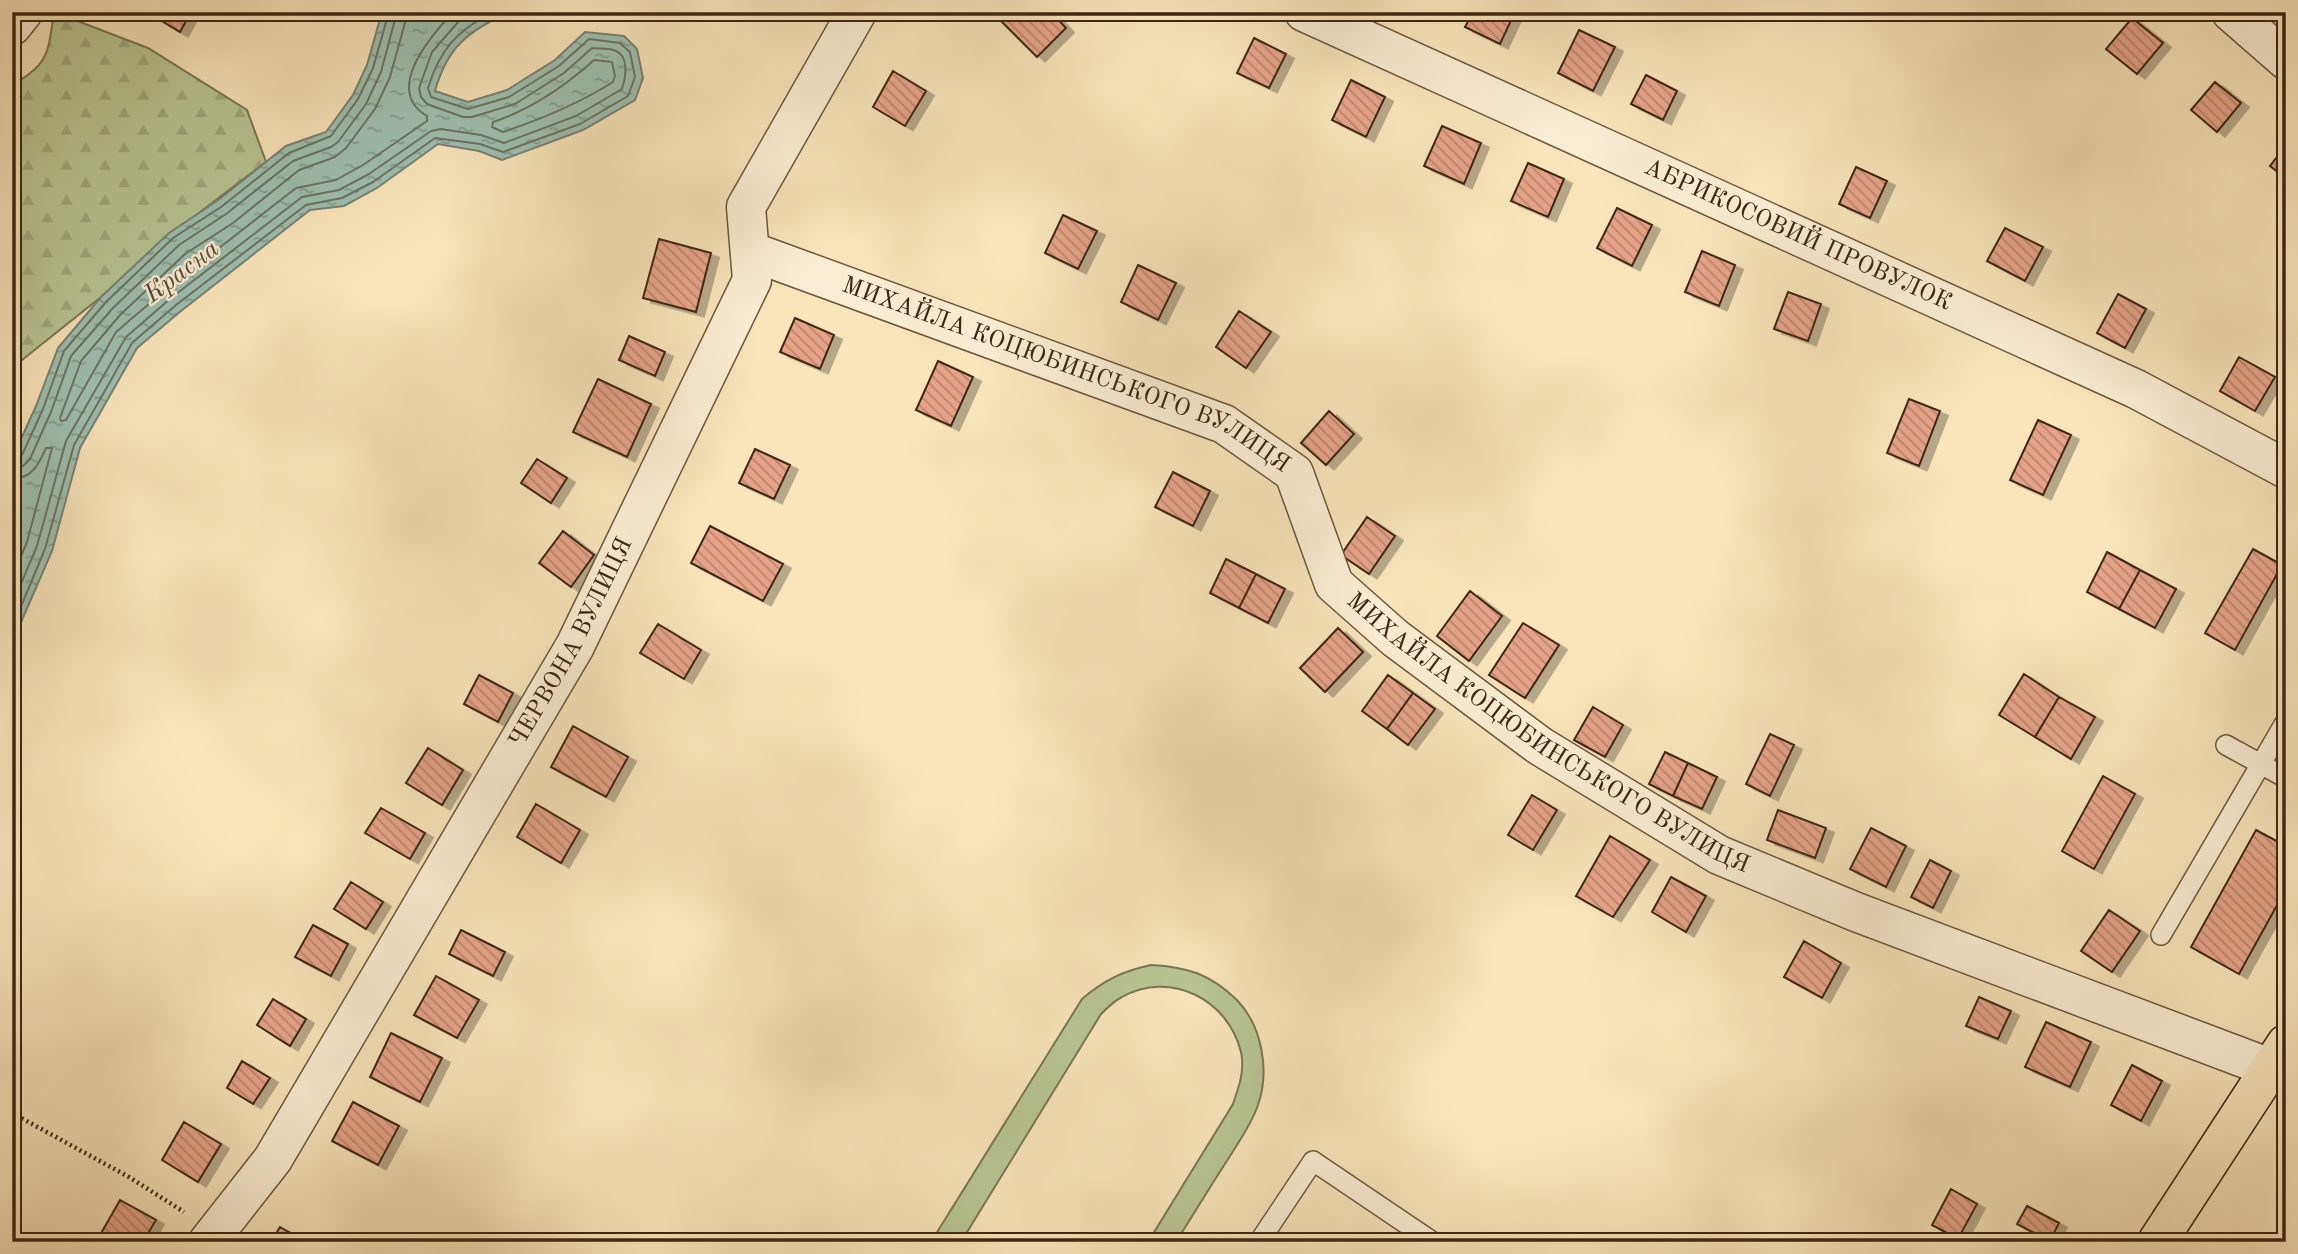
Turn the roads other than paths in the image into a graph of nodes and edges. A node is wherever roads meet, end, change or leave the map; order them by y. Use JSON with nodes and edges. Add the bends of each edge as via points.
{"nodes":[{"id":1,"x":23,"y":12,"type":"edge"},
{"id":2,"x":857,"y":12,"type":"edge"},
{"id":3,"x":1304,"y":12,"type":"edge"},
{"id":4,"x":2231,"y":12,"type":"edge"},
{"id":5,"x":12,"y":26,"type":"edge"},
{"id":6,"x":2286,"y":60,"type":"edge"},
{"id":7,"x":750,"y":251,"type":"junction"},
{"id":8,"x":2286,"y":469,"type":"edge"},
{"id":9,"x":2286,"y":721,"type":"edge"},
{"id":10,"x":2226,"y":745,"type":"dead end"},
{"id":11,"x":2261,"y":764,"type":"junction"},
{"id":12,"x":2286,"y":778,"type":"edge"},
{"id":13,"x":2161,"y":935,"type":"dead end"},
{"id":14,"x":2278,"y":1056,"type":"edge"},
{"id":15,"x":212,"y":1237,"type":"edge"},
{"id":16,"x":1259,"y":1242,"type":"edge"},
{"id":17,"x":1433,"y":1242,"type":"edge"},
{"id":18,"x":2157,"y":1242,"type":"edge"}],
"edges":[{"from":1,"to":5,"type":"street"},
{"from":2,"to":7,"type":"street","name":"ЧЕРВОНА ВУЛИЦЯ","via":[[746,207]]},
{"from":3,"to":8,"type":"street","name":"АБРИКОСОВИЙ ПРОВУЛОК","via":[[2136,389]]},
{"from":4,"to":6,"type":"street"},
{"from":7,"to":14,"type":"street","name":"МИХАЙЛА КОЦЮБИНСЬКОГО ВУЛИЦЯ","via":[[1224,425],[1294,473],[1334,584],[1395,638],[1541,746],[1718,855],[1856,912]]},
{"from":7,"to":15,"type":"street","name":"ЧЕРВОНА ВУЛИЦЯ","via":[[752,280],[575,646],[273,1158]]},
{"from":9,"to":11,"type":"lane"},
{"from":10,"to":11,"type":"lane"},
{"from":11,"to":12,"type":"lane"},
{"from":11,"to":13,"type":"lane"},
{"from":14,"to":18,"type":"main road"},
{"from":16,"to":17,"type":"lane","via":[[1312,1161]]}]}
